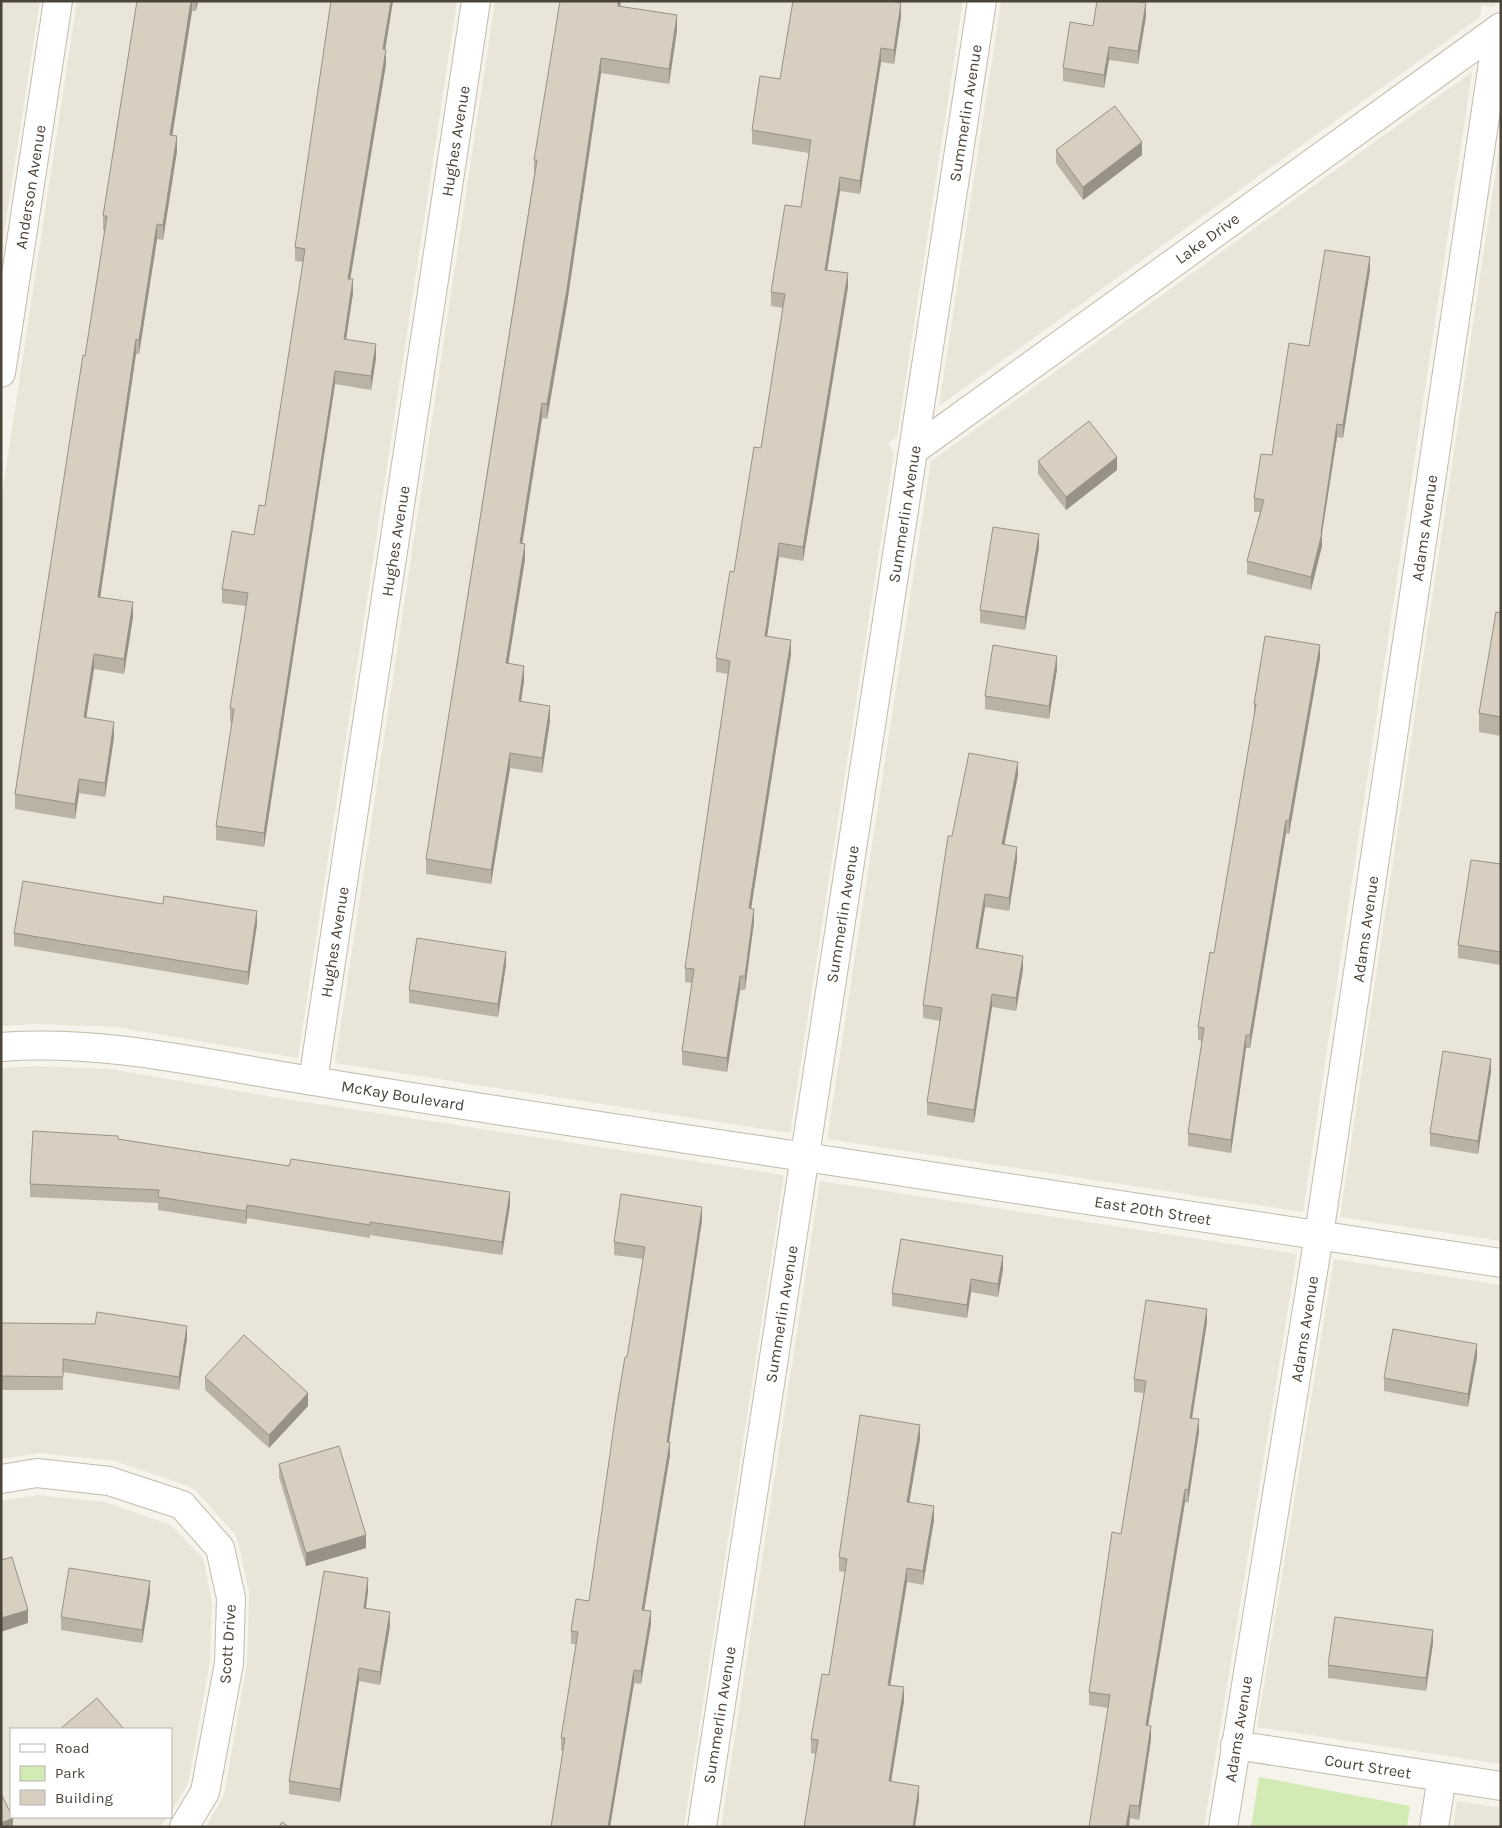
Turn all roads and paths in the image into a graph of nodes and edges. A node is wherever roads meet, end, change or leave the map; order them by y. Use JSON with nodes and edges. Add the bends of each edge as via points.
{"nodes":[{"id":1,"x":58,"y":1,"type":"edge"},
{"id":2,"x":476,"y":1,"type":"edge"},
{"id":3,"x":982,"y":1,"type":"edge"},
{"id":4,"x":1499,"y":28,"type":"edge"},
{"id":5,"x":1,"y":373,"type":"edge"},
{"id":6,"x":914,"y":450,"type":"junction"},
{"id":7,"x":1,"y":1047,"type":"edge"},
{"id":8,"x":313,"y":1081,"type":"junction"},
{"id":9,"x":805,"y":1157,"type":"junction"},
{"id":10,"x":1319,"y":1235,"type":"junction"},
{"id":11,"x":1501,"y":1263,"type":"edge"},
{"id":12,"x":1,"y":1479,"type":"edge"},
{"id":13,"x":1235,"y":1745,"type":"junction"},
{"id":14,"x":1442,"y":1777,"type":"junction"},
{"id":15,"x":1501,"y":1786,"type":"edge"},
{"id":16,"x":184,"y":1827,"type":"edge"},
{"id":17,"x":702,"y":1827,"type":"edge"},
{"id":18,"x":1223,"y":1827,"type":"edge"},
{"id":19,"x":1434,"y":1827,"type":"edge"}],
"edges":[{"from":1,"to":5,"type":"street","name":"Anderson Avenue"},
{"from":2,"to":8,"type":"street","name":"Hughes Avenue"},
{"from":3,"to":6,"type":"street","name":"Summerlin Avenue"},
{"from":4,"to":6,"type":"street","name":"Lake Drive"},
{"from":4,"to":10,"type":"street","name":"Adams Avenue"},
{"from":6,"to":9,"type":"street","name":"Summerlin Avenue"},
{"from":7,"to":8,"type":"street","name":"McKay Boulevard","via":[[36,1044],[112,1048]]},
{"from":8,"to":9,"type":"street","name":"McKay Boulevard"},
{"from":9,"to":10,"type":"street","name":"East 20th Street"},
{"from":9,"to":17,"type":"street","name":"Summerlin Avenue"},
{"from":10,"to":11,"type":"street","name":"East 20th Street"},
{"from":10,"to":13,"type":"street","name":"Adams Avenue"},
{"from":12,"to":16,"type":"street","name":"Scott Drive","via":[[38,1473],[109,1481],[182,1506],[220,1548],[231,1598],[229,1663],[205,1792]]},
{"from":13,"to":14,"type":"street","name":"Court Street"},
{"from":13,"to":18,"type":"street","name":"Adams Avenue"},
{"from":14,"to":15,"type":"street","name":"Court Street"},
{"from":14,"to":19,"type":"street"}]}
